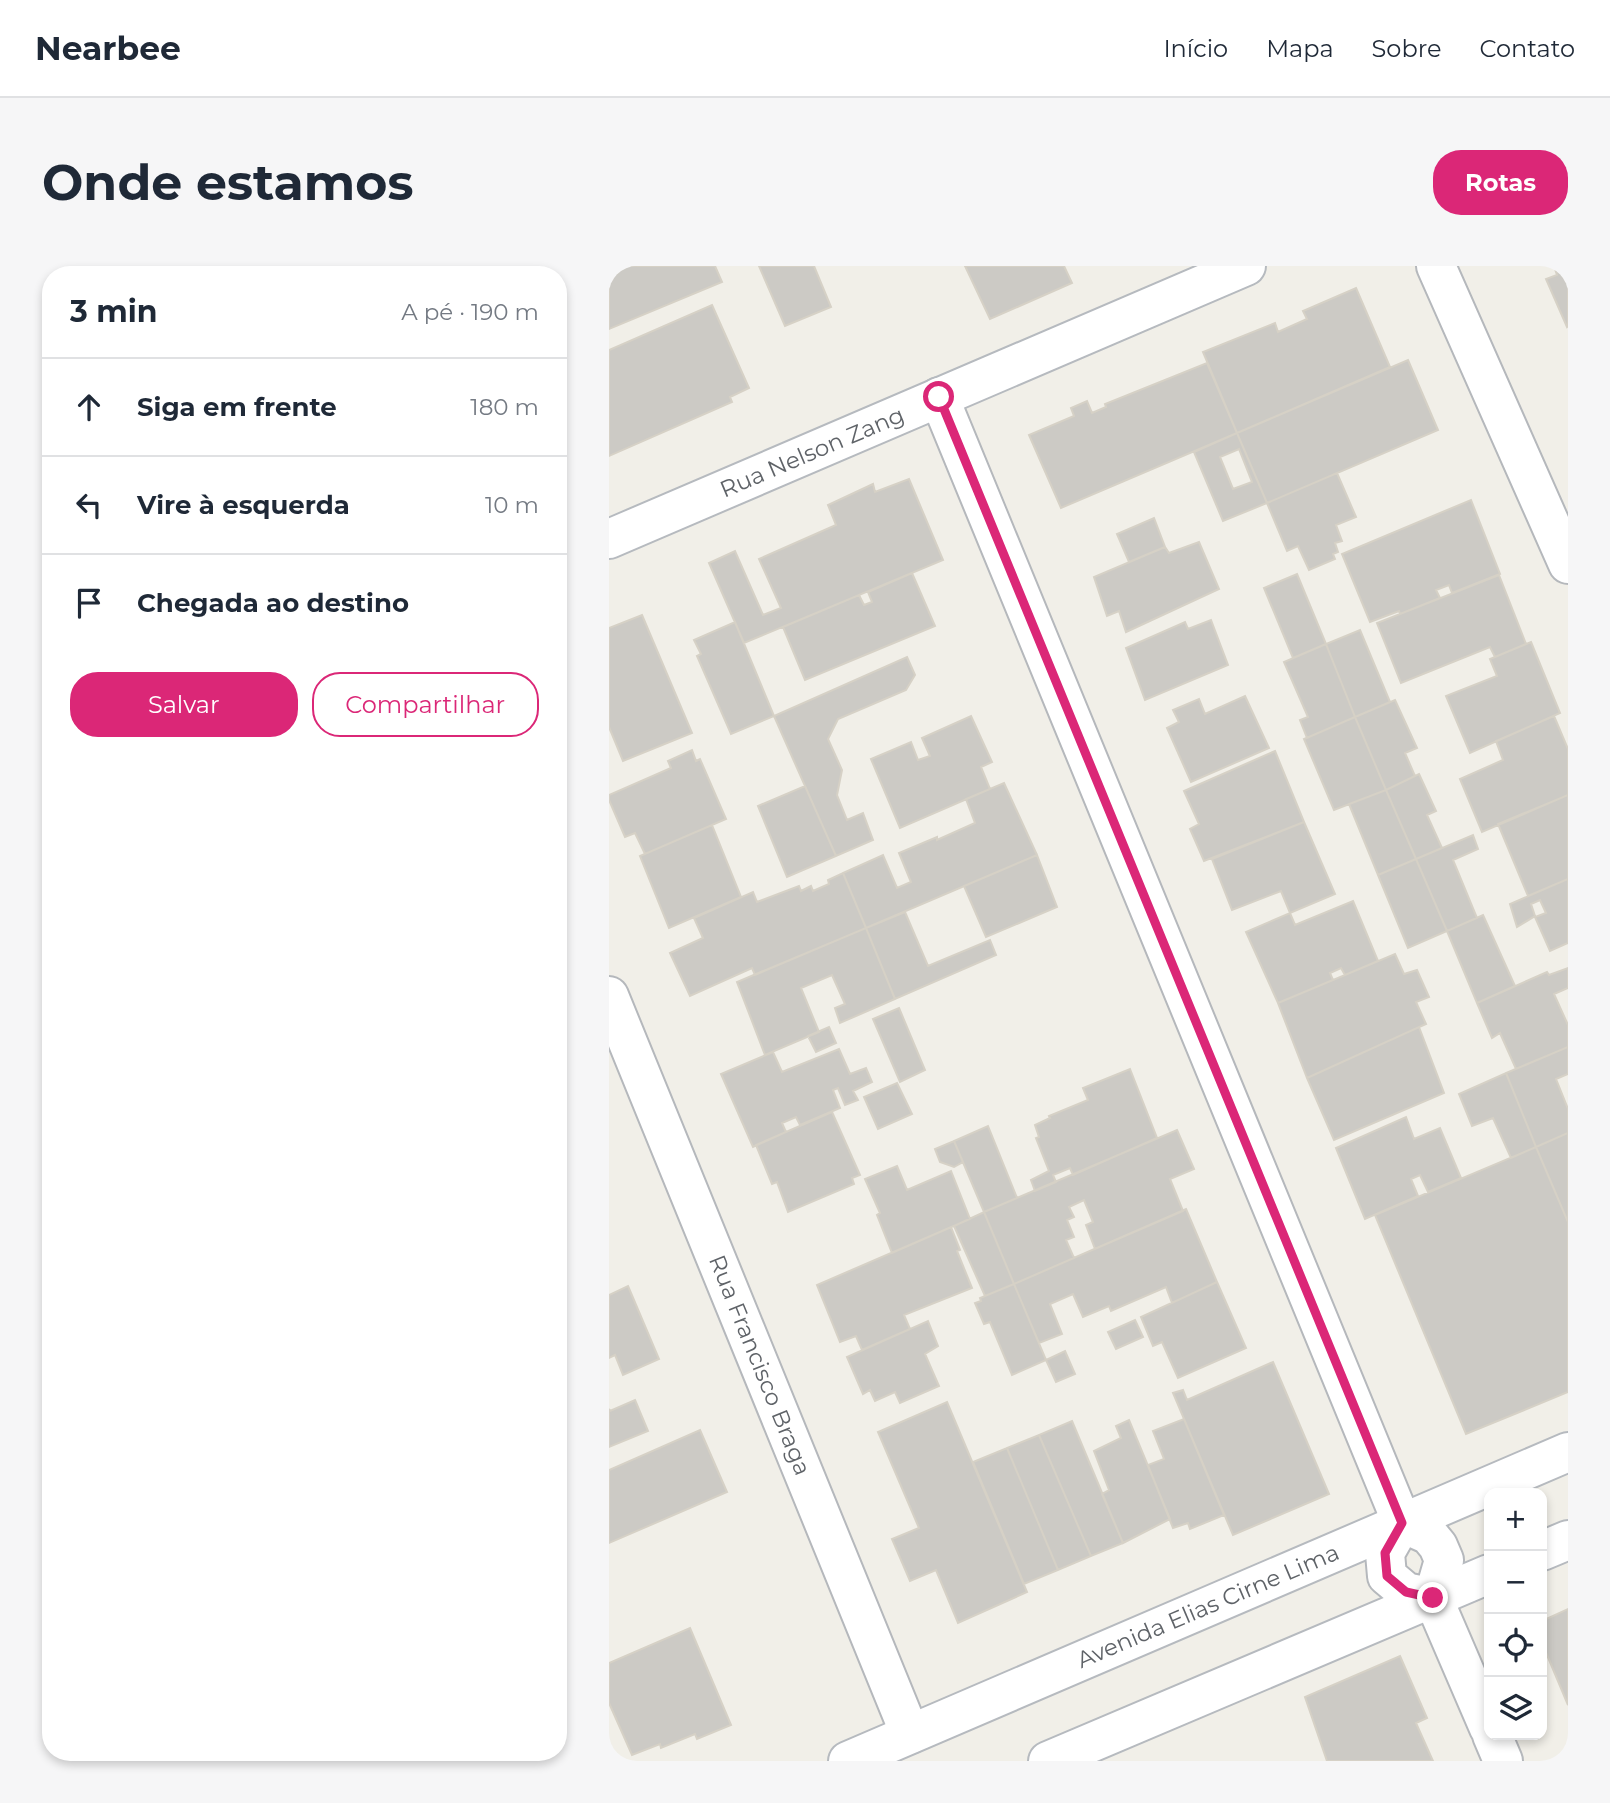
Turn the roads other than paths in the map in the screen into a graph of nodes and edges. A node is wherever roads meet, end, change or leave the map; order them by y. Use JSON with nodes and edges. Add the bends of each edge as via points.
{"nodes":[{"id":1,"x":1246,"y":266,"type":"edge"},
{"id":2,"x":1436,"y":266,"type":"edge"},
{"id":3,"x":939,"y":397,"type":"junction"},
{"id":4,"x":609,"y":538,"type":"edge"},
{"id":5,"x":1568,"y":564,"type":"edge"},
{"id":6,"x":609,"y":996,"type":"edge"},
{"id":7,"x":1568,"y":1452,"type":"edge"},
{"id":8,"x":1402,"y":1523,"type":"junction"},
{"id":9,"x":1568,"y":1540,"type":"edge"},
{"id":10,"x":1547,"y":1549,"type":"edge"},
{"id":11,"x":1484,"y":1576,"type":"edge"},
{"id":12,"x":1433,"y":1598,"type":"junction"},
{"id":13,"x":1484,"y":1716,"type":"edge"},
{"id":14,"x":911,"y":1734,"type":"junction"},
{"id":15,"x":1494,"y":1740,"type":"edge"},
{"id":16,"x":848,"y":1761,"type":"edge"},
{"id":17,"x":1048,"y":1761,"type":"edge"},
{"id":18,"x":1503,"y":1761,"type":"edge"}],
"edges":[{"from":1,"to":3,"type":"street","name":"Rua Nelson Zang"},
{"from":2,"to":5,"type":"street"},
{"from":3,"to":4,"type":"street","name":"Rua Nelson Zang"},
{"from":3,"to":8,"type":"street"},
{"from":6,"to":14,"type":"street","name":"Rua Francisco Braga"},
{"from":7,"to":8,"type":"street","name":"Avenida Elias Cirne Lima"},
{"from":8,"to":12,"type":"street","via":[[1429,1535],[1444,1560]]},
{"from":8,"to":12,"type":"street","via":[[1385,1553],[1387,1576],[1406,1592]]},
{"from":8,"to":14,"type":"street","name":"Avenida Elias Cirne Lima"},
{"from":9,"to":10,"type":"street"},
{"from":11,"to":12,"type":"street"},
{"from":12,"to":13,"type":"street"},
{"from":12,"to":17,"type":"street"},
{"from":14,"to":16,"type":"street","name":"Avenida Elias Cirne Lima"},
{"from":15,"to":18,"type":"street"}]}
